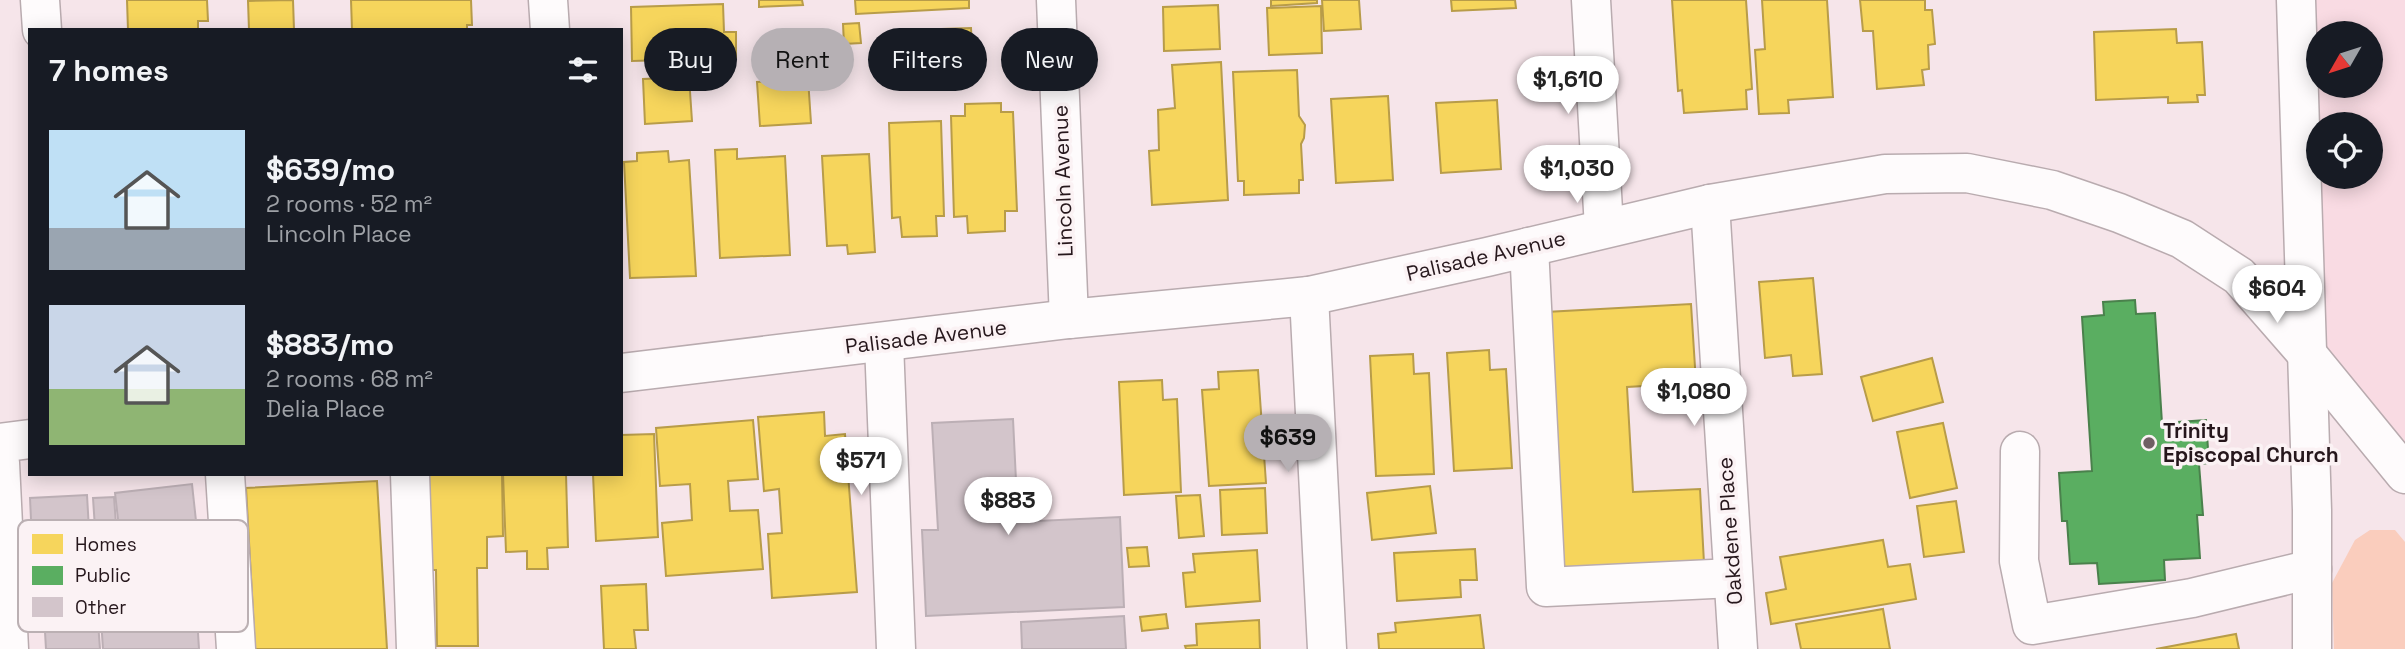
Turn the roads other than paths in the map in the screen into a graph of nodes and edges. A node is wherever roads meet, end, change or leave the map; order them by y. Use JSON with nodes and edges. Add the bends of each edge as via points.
{"nodes":[{"id":1,"x":40,"y":0,"type":"edge"},
{"id":2,"x":548,"y":0,"type":"edge"},
{"id":3,"x":1056,"y":0,"type":"edge"},
{"id":4,"x":1591,"y":0,"type":"edge"},
{"id":5,"x":2296,"y":0,"type":"edge"},
{"id":6,"x":42,"y":28,"type":"edge"},
{"id":7,"x":550,"y":28,"type":"edge"},
{"id":8,"x":1710,"y":204,"type":"junction"},
{"id":9,"x":1604,"y":228,"type":"junction"},
{"id":10,"x":1529,"y":247,"type":"junction"},
{"id":11,"x":1309,"y":296,"type":"junction"},
{"id":12,"x":1069,"y":319,"type":"junction"},
{"id":13,"x":884,"y":343,"type":"junction"},
{"id":14,"x":2307,"y":354,"type":"junction"},
{"id":15,"x":623,"y":373,"type":"edge"},
{"id":16,"x":28,"y":439,"type":"edge"},
{"id":17,"x":0,"y":443,"type":"edge"},
{"id":18,"x":2020,"y":451,"type":"dead end"},
{"id":19,"x":0,"y":463,"type":"edge"},
{"id":20,"x":2405,"y":474,"type":"edge"},
{"id":21,"x":225,"y":476,"type":"edge"},
{"id":22,"x":410,"y":476,"type":"edge"},
{"id":23,"x":228,"y":520,"type":"edge"},
{"id":24,"x":2312,"y":569,"type":"junction"},
{"id":25,"x":1733,"y":578,"type":"junction"},
{"id":26,"x":9,"y":649,"type":"edge"},
{"id":27,"x":416,"y":649,"type":"edge"},
{"id":28,"x":896,"y":649,"type":"edge"},
{"id":29,"x":1327,"y":649,"type":"edge"},
{"id":30,"x":1738,"y":649,"type":"edge"},
{"id":31,"x":2312,"y":649,"type":"edge"}],
"edges":[{"from":1,"to":6,"type":"street"},
{"from":2,"to":7,"type":"street"},
{"from":3,"to":12,"type":"street","name":"Lincoln Avenue"},
{"from":4,"to":9,"type":"street"},
{"from":5,"to":14,"type":"street"},
{"from":8,"to":9,"type":"street","name":"Palisade Avenue"},
{"from":8,"to":14,"type":"street","name":"Palisade Avenue","via":[[1885,174],[1967,173],[2052,190],[2182,239],[2239,276]]},
{"from":8,"to":25,"type":"street","name":"Oakdene Place"},
{"from":9,"to":10,"type":"street","name":"Palisade Avenue"},
{"from":10,"to":11,"type":"street","name":"Palisade Avenue"},
{"from":10,"to":25,"type":"street","via":[[1546,587]]},
{"from":11,"to":12,"type":"street","name":"Palisade Avenue"},
{"from":11,"to":29,"type":"street"},
{"from":12,"to":13,"type":"street","name":"Palisade Avenue"},
{"from":13,"to":15,"type":"street","name":"Palisade Avenue"},
{"from":13,"to":28,"type":"street"},
{"from":14,"to":20,"type":"street","name":"Palisade Avenue"},
{"from":14,"to":24,"type":"street"},
{"from":16,"to":17,"type":"street"},
{"from":18,"to":24,"type":"street","via":[[2019,561],[2032,625],[2192,598]]},
{"from":19,"to":26,"type":"street"},
{"from":21,"to":23,"type":"street"},
{"from":22,"to":27,"type":"street"},
{"from":24,"to":31,"type":"street"},
{"from":25,"to":30,"type":"street","name":"Oakdene Place"}]}
